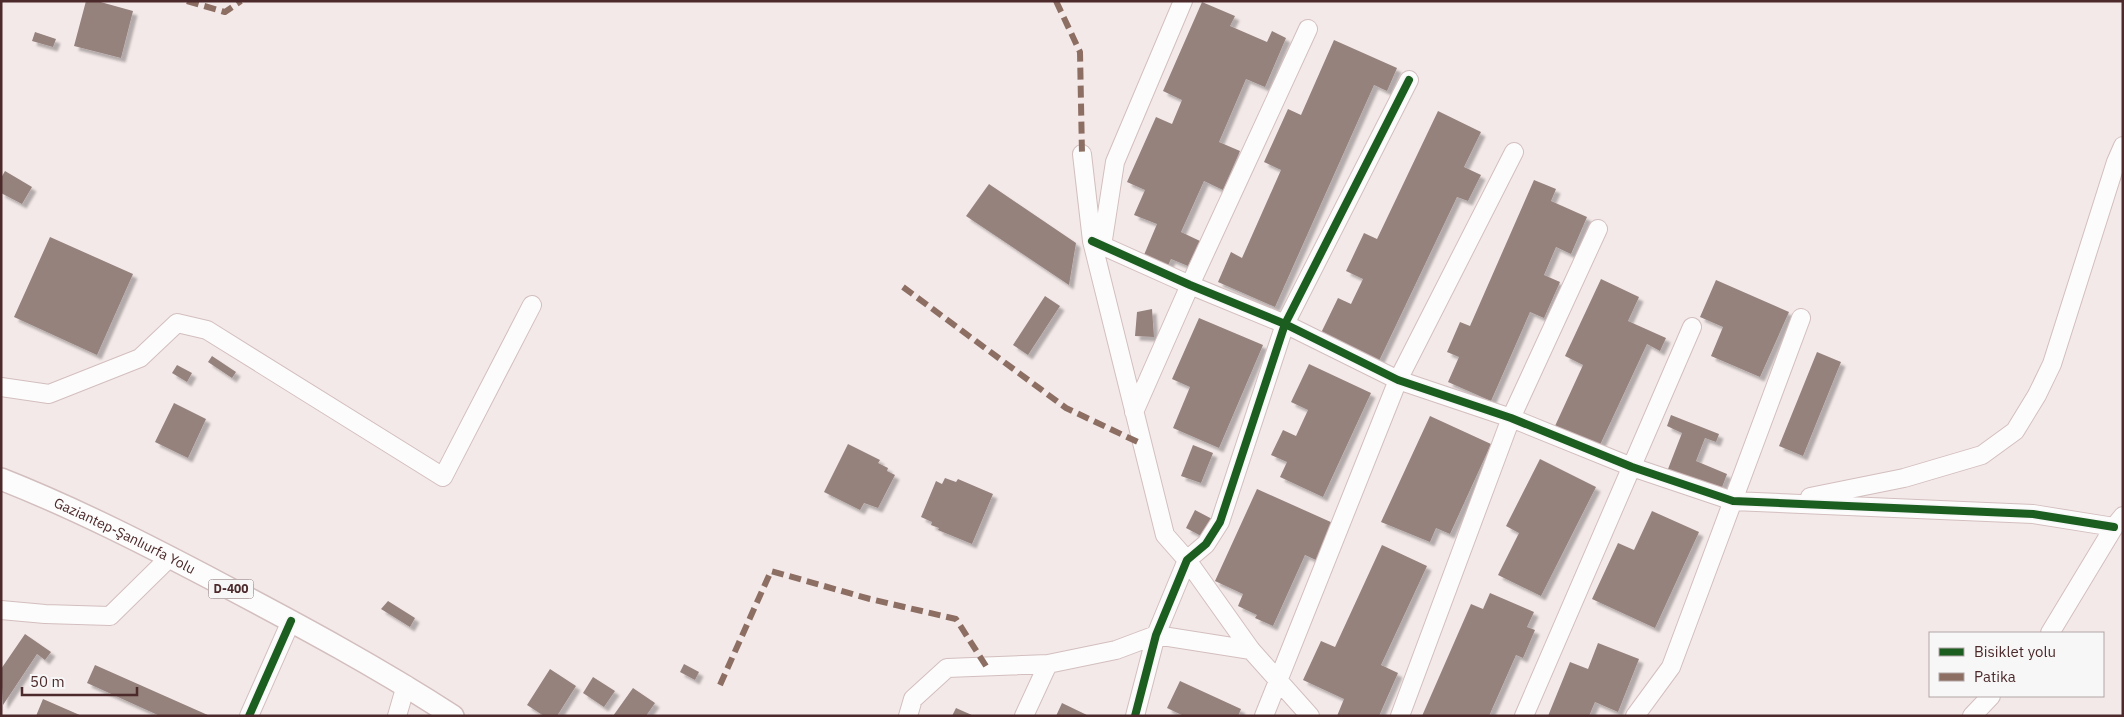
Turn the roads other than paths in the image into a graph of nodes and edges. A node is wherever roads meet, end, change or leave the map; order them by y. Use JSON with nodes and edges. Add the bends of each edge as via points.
{"nodes":[{"id":1,"x":1183,"y":1,"type":"edge"},
{"id":2,"x":1308,"y":29,"type":"dead end"},
{"id":3,"x":1409,"y":80,"type":"dead end"},
{"id":4,"x":2123,"y":146,"type":"edge"},
{"id":5,"x":1514,"y":152,"type":"dead end"},
{"id":6,"x":1082,"y":154,"type":"dead end"},
{"id":7,"x":1598,"y":229,"type":"dead end"},
{"id":8,"x":1097,"y":243,"type":"junction"},
{"id":9,"x":1190,"y":285,"type":"junction"},
{"id":10,"x":532,"y":305,"type":"dead end"},
{"id":11,"x":1801,"y":318,"type":"dead end"},
{"id":12,"x":1286,"y":324,"type":"junction"},
{"id":13,"x":1692,"y":327,"type":"dead end"},
{"id":14,"x":1398,"y":380,"type":"junction"},
{"id":15,"x":1,"y":387,"type":"edge"},
{"id":16,"x":1134,"y":412,"type":"junction"},
{"id":17,"x":1511,"y":418,"type":"junction"},
{"id":18,"x":1632,"y":467,"type":"junction"},
{"id":19,"x":1,"y":479,"type":"edge"},
{"id":20,"x":1733,"y":501,"type":"junction"},
{"id":21,"x":1782,"y":503,"type":"junction"},
{"id":22,"x":2118,"y":521,"type":"edge"},
{"id":23,"x":170,"y":557,"type":"junction"},
{"id":24,"x":1187,"y":560,"type":"junction"},
{"id":25,"x":1,"y":610,"type":"edge"},
{"id":26,"x":291,"y":621,"type":"junction"},
{"id":27,"x":2051,"y":632,"type":"edge"},
{"id":28,"x":1156,"y":635,"type":"junction"},
{"id":29,"x":1252,"y":650,"type":"junction"},
{"id":30,"x":1048,"y":664,"type":"junction"},
{"id":31,"x":1278,"y":680,"type":"junction"},
{"id":32,"x":406,"y":685,"type":"junction"},
{"id":33,"x":1990,"y":697,"type":"edge"},
{"id":34,"x":249,"y":716,"type":"edge"},
{"id":35,"x":397,"y":716,"type":"edge"},
{"id":36,"x":453,"y":716,"type":"edge"},
{"id":37,"x":908,"y":716,"type":"edge"},
{"id":38,"x":1024,"y":716,"type":"edge"},
{"id":39,"x":1135,"y":716,"type":"edge"},
{"id":40,"x":1264,"y":716,"type":"edge"},
{"id":41,"x":1310,"y":716,"type":"edge"},
{"id":42,"x":1400,"y":716,"type":"edge"},
{"id":43,"x":1524,"y":716,"type":"edge"},
{"id":44,"x":1636,"y":716,"type":"edge"},
{"id":45,"x":1972,"y":716,"type":"edge"}],
"edges":[{"from":1,"to":8,"type":"street","via":[[1116,162]]},
{"from":2,"to":9,"type":"street"},
{"from":3,"to":12,"type":"street"},
{"from":4,"to":21,"type":"street","via":[[2052,364],[2015,431],[1982,455],[1904,478]]},
{"from":5,"to":14,"type":"street"},
{"from":6,"to":8,"type":"street"},
{"from":7,"to":17,"type":"street"},
{"from":8,"to":9,"type":"street"},
{"from":8,"to":16,"type":"street"},
{"from":9,"to":12,"type":"street"},
{"from":9,"to":16,"type":"street"},
{"from":10,"to":15,"type":"street","via":[[443,477],[207,330],[177,323],[140,358],[50,394]]},
{"from":11,"to":20,"type":"street"},
{"from":12,"to":14,"type":"street"},
{"from":12,"to":24,"type":"street","via":[[1220,522],[1206,544]]},
{"from":13,"to":18,"type":"street"},
{"from":14,"to":17,"type":"street"},
{"from":14,"to":31,"type":"street"},
{"from":16,"to":24,"type":"street","via":[[1165,536]]},
{"from":17,"to":18,"type":"street"},
{"from":17,"to":42,"type":"street"},
{"from":18,"to":20,"type":"street"},
{"from":18,"to":43,"type":"street"},
{"from":19,"to":23,"type":"main road","name":"Gaziantep-Şanlıurfa Yolu","number":"D-400"},
{"from":20,"to":21,"type":"street"},
{"from":20,"to":44,"type":"street","via":[[1671,667]]},
{"from":21,"to":22,"type":"street"},
{"from":22,"to":27,"type":"street"},
{"from":23,"to":25,"type":"street","via":[[110,616]]},
{"from":23,"to":26,"type":"main road","name":"Gaziantep-Şanlıurfa Yolu","number":"D-400"},
{"from":24,"to":28,"type":"street"},
{"from":24,"to":29,"type":"street"},
{"from":26,"to":32,"type":"main road","name":"Gaziantep-Şanlıurfa Yolu","number":"D-400"},
{"from":26,"to":34,"type":"street"},
{"from":28,"to":29,"type":"street"},
{"from":28,"to":30,"type":"street","via":[[1116,650]]},
{"from":28,"to":39,"type":"street"},
{"from":29,"to":31,"type":"street"},
{"from":30,"to":37,"type":"street","via":[[947,668],[914,699]]},
{"from":30,"to":38,"type":"street"},
{"from":31,"to":40,"type":"street"},
{"from":31,"to":41,"type":"street"},
{"from":32,"to":35,"type":"street"},
{"from":32,"to":36,"type":"main road","name":"Gaziantep-Şanlıurfa Yolu","number":"D-400"},
{"from":33,"to":45,"type":"street"}]}
